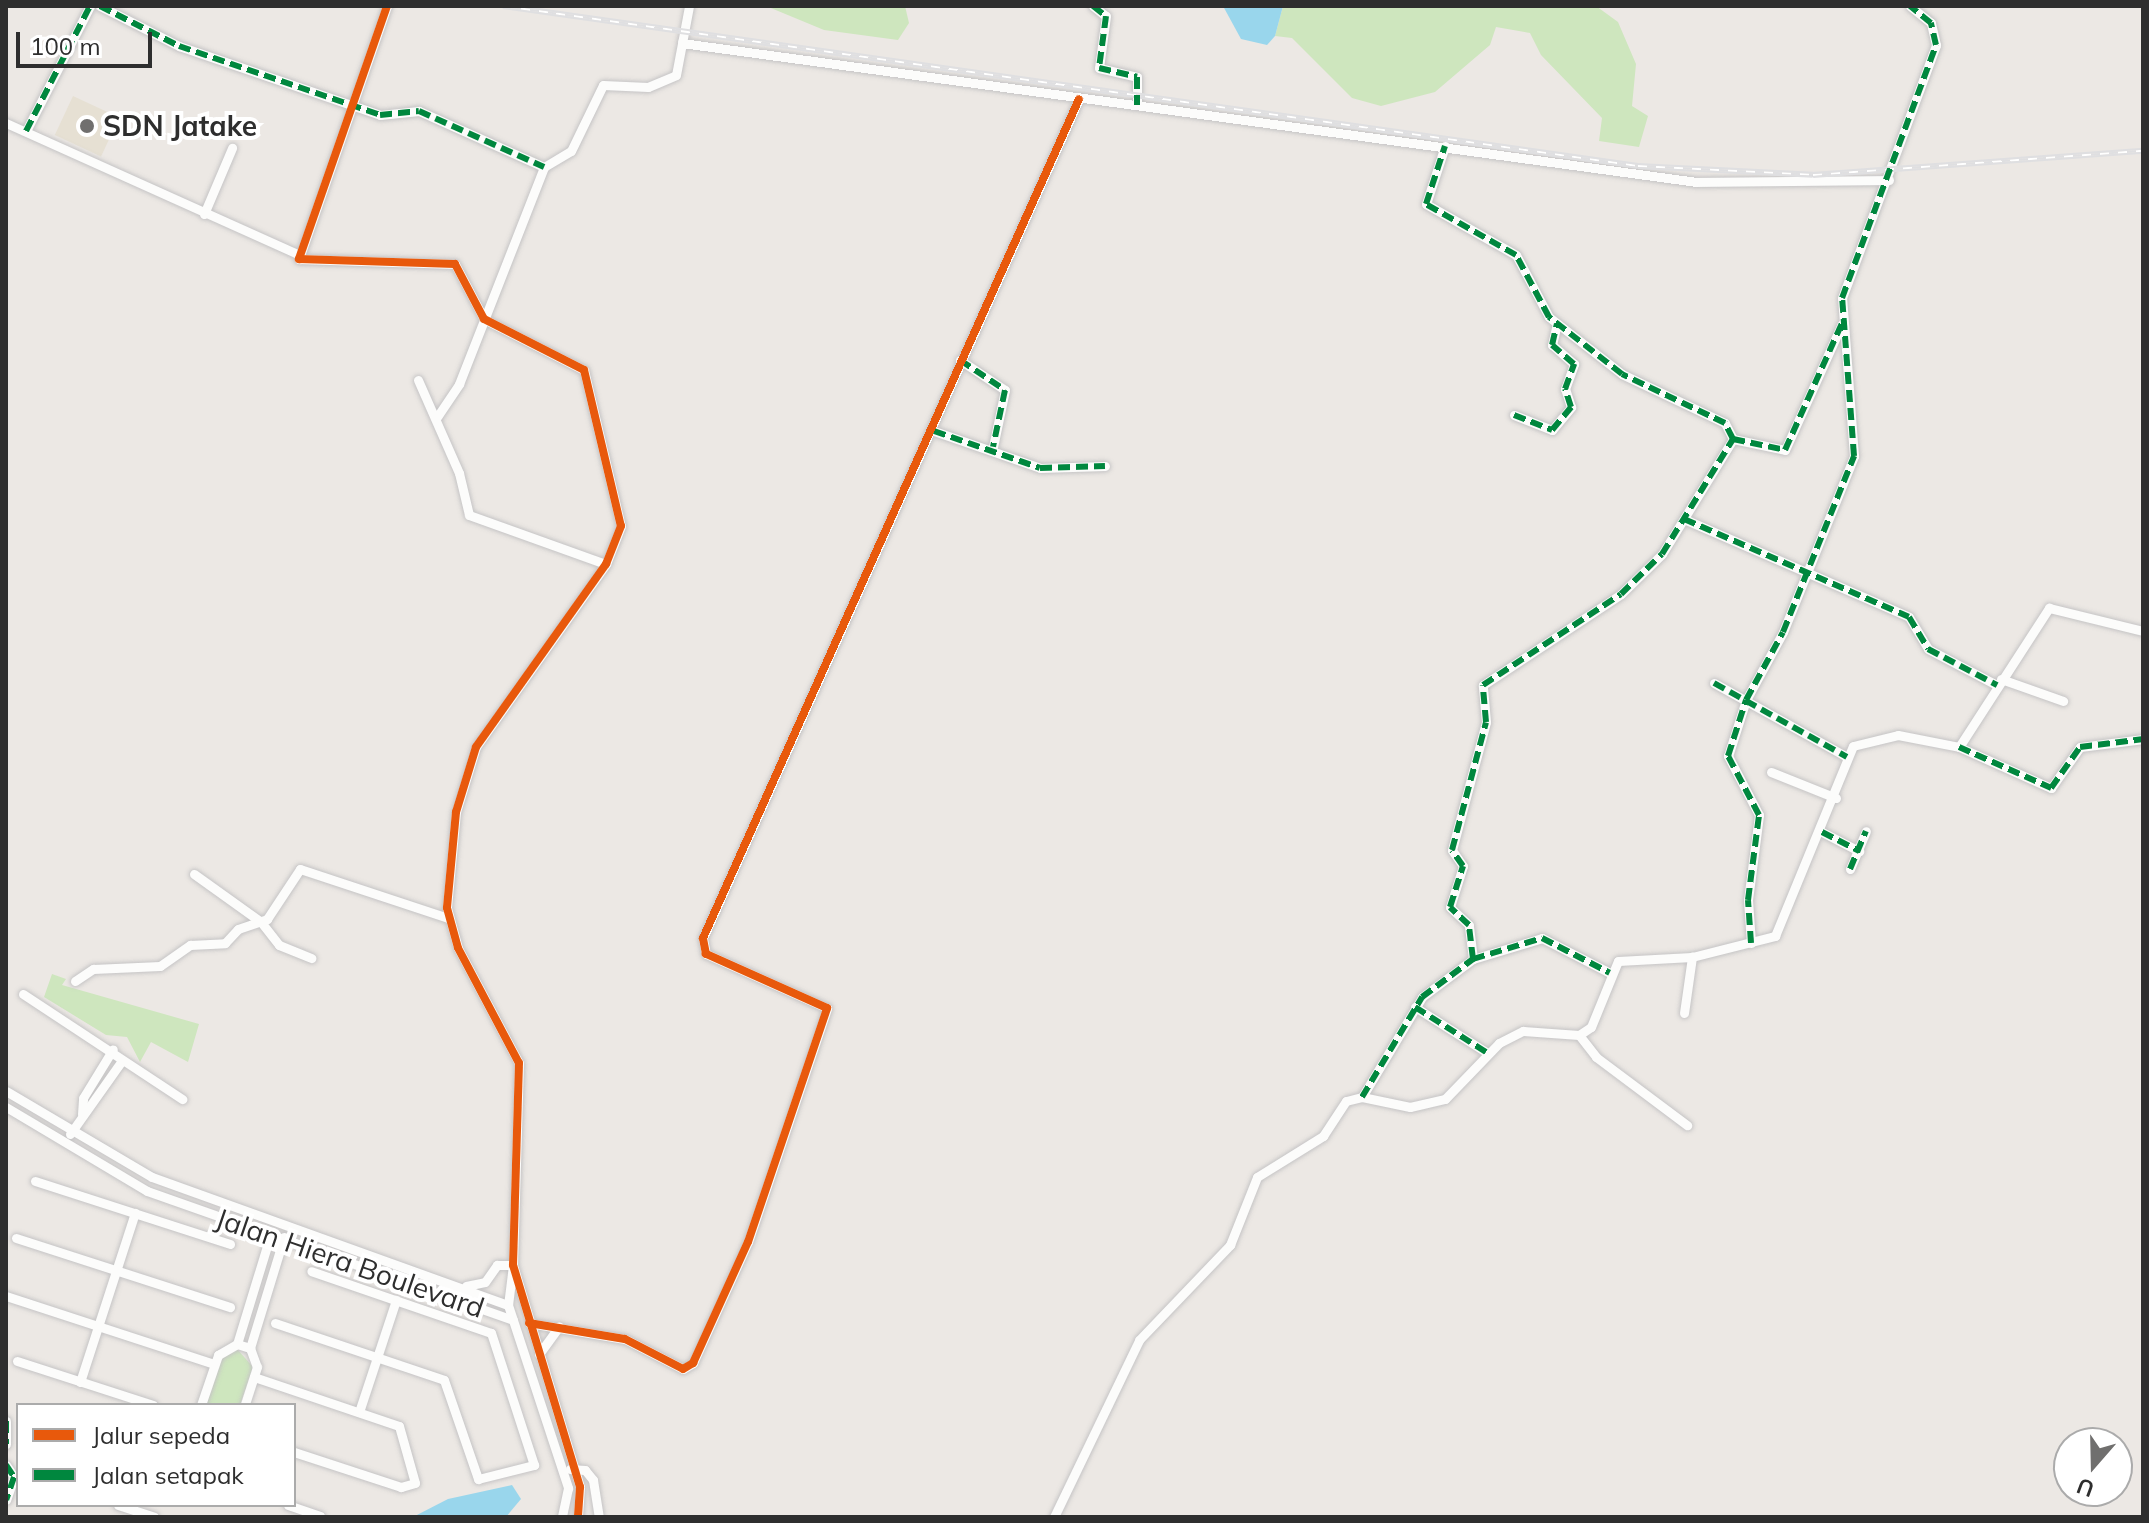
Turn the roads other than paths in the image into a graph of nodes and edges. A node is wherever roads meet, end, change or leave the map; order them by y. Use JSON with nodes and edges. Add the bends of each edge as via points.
{"nodes":[{"id":1,"x":90,"y":6,"type":"edge"},
{"id":2,"x":100,"y":6,"type":"edge"},
{"id":3,"x":387,"y":6,"type":"edge"},
{"id":4,"x":689,"y":6,"type":"edge"},
{"id":5,"x":1093,"y":6,"type":"edge"},
{"id":6,"x":1910,"y":6,"type":"edge"},
{"id":7,"x":682,"y":43,"type":"junction"},
{"id":8,"x":1079,"y":99,"type":"junction"},
{"id":9,"x":350,"y":104,"type":"junction"},
{"id":10,"x":1137,"y":105,"type":"junction"},
{"id":11,"x":6,"y":123,"type":"edge"},
{"id":12,"x":26,"y":131,"type":"junction"},
{"id":13,"x":1445,"y":146,"type":"junction"},
{"id":14,"x":232,"y":148,"type":"dead end"},
{"id":15,"x":544,"y":167,"type":"junction"},
{"id":16,"x":1889,"y":180,"type":"junction"},
{"id":17,"x":204,"y":214,"type":"junction"},
{"id":18,"x":297,"y":254,"type":"junction"},
{"id":19,"x":484,"y":319,"type":"junction"},
{"id":20,"x":1843,"y":321,"type":"junction"},
{"id":21,"x":1557,"y":324,"type":"junction"},
{"id":22,"x":960,"y":360,"type":"junction"},
{"id":23,"x":418,"y":380,"type":"dead end"},
{"id":24,"x":1514,"y":415,"type":"dead end"},
{"id":25,"x":437,"y":417,"type":"junction"},
{"id":26,"x":934,"y":431,"type":"junction"},
{"id":27,"x":1733,"y":439,"type":"junction"},
{"id":28,"x":993,"y":447,"type":"junction"},
{"id":29,"x":1105,"y":466,"type":"dead end"},
{"id":30,"x":1684,"y":519,"type":"junction"},
{"id":31,"x":606,"y":564,"type":"junction"},
{"id":32,"x":1808,"y":574,"type":"junction"},
{"id":33,"x":2143,"y":631,"type":"edge"},
{"id":34,"x":1999,"y":682,"type":"junction"},
{"id":35,"x":1714,"y":683,"type":"dead end"},
{"id":36,"x":1746,"y":700,"type":"junction"},
{"id":37,"x":2063,"y":701,"type":"dead end"},
{"id":38,"x":2143,"y":739,"type":"edge"},
{"id":39,"x":1959,"y":747,"type":"junction"},
{"id":40,"x":1847,"y":757,"type":"junction"},
{"id":41,"x":1771,"y":772,"type":"dead end"},
{"id":42,"x":1836,"y":798,"type":"junction"},
{"id":43,"x":1866,"y":831,"type":"dead end"},
{"id":44,"x":1822,"y":832,"type":"junction"},
{"id":45,"x":1859,"y":851,"type":"junction"},
{"id":46,"x":1850,"y":869,"type":"dead end"},
{"id":47,"x":194,"y":874,"type":"dead end"},
{"id":48,"x":448,"y":918,"type":"junction"},
{"id":49,"x":261,"y":922,"type":"junction"},
{"id":50,"x":1751,"y":943,"type":"junction"},
{"id":51,"x":1692,"y":957,"type":"junction"},
{"id":52,"x":311,"y":958,"type":"dead end"},
{"id":53,"x":1473,"y":959,"type":"junction"},
{"id":54,"x":1610,"y":973,"type":"junction"},
{"id":55,"x":75,"y":981,"type":"dead end"},
{"id":56,"x":23,"y":994,"type":"dead end"},
{"id":57,"x":1415,"y":1007,"type":"junction"},
{"id":58,"x":1684,"y":1013,"type":"dead end"},
{"id":59,"x":1579,"y":1035,"type":"junction"},
{"id":60,"x":113,"y":1049,"type":"junction"},
{"id":61,"x":1486,"y":1052,"type":"junction"},
{"id":62,"x":121,"y":1062,"type":"junction"},
{"id":63,"x":6,"y":1091,"type":"edge"},
{"id":64,"x":1362,"y":1097,"type":"junction"},
{"id":65,"x":182,"y":1099,"type":"dead end"},
{"id":66,"x":6,"y":1107,"type":"edge"},
{"id":67,"x":82,"y":1114,"type":"junction"},
{"id":68,"x":1687,"y":1125,"type":"dead end"},
{"id":69,"x":71,"y":1131,"type":"junction"},
{"id":70,"x":64,"y":1144,"type":"junction"},
{"id":71,"x":35,"y":1181,"type":"dead end"},
{"id":72,"x":135,"y":1213,"type":"junction"},
{"id":73,"x":274,"y":1224,"type":"junction"},
{"id":74,"x":287,"y":1228,"type":"junction"},
{"id":75,"x":270,"y":1237,"type":"junction"},
{"id":76,"x":16,"y":1238,"type":"dead end"},
{"id":77,"x":283,"y":1242,"type":"junction"},
{"id":78,"x":230,"y":1244,"type":"dead end"},
{"id":79,"x":513,"y":1265,"type":"junction"},
{"id":80,"x":116,"y":1270,"type":"junction"},
{"id":81,"x":311,"y":1271,"type":"dead end"},
{"id":82,"x":256,"y":1283,"type":"junction"},
{"id":83,"x":450,"y":1285,"type":"junction"},
{"id":84,"x":269,"y":1287,"type":"junction"},
{"id":85,"x":6,"y":1296,"type":"edge"},
{"id":86,"x":396,"y":1300,"type":"junction"},
{"id":87,"x":521,"y":1300,"type":"junction"},
{"id":88,"x":508,"y":1305,"type":"junction"},
{"id":89,"x":230,"y":1307,"type":"dead end"},
{"id":90,"x":528,"y":1319,"type":"junction"},
{"id":91,"x":513,"y":1320,"type":"junction"},
{"id":92,"x":275,"y":1323,"type":"dead end"},
{"id":93,"x":98,"y":1326,"type":"junction"},
{"id":94,"x":559,"y":1326,"type":"junction"},
{"id":95,"x":237,"y":1344,"type":"junction"},
{"id":96,"x":250,"y":1348,"type":"junction"},
{"id":97,"x":539,"y":1354,"type":"junction"},
{"id":98,"x":377,"y":1357,"type":"junction"},
{"id":99,"x":17,"y":1361,"type":"dead end"},
{"id":100,"x":214,"y":1364,"type":"junction"},
{"id":101,"x":254,"y":1377,"type":"junction"},
{"id":102,"x":80,"y":1382,"type":"junction"},
{"id":103,"x":147,"y":1403,"type":"edge"},
{"id":104,"x":202,"y":1403,"type":"edge"},
{"id":105,"x":246,"y":1403,"type":"edge"},
{"id":106,"x":359,"y":1412,"type":"junction"},
{"id":107,"x":13,"y":1421,"type":"edge"},
{"id":108,"x":6,"y":1444,"type":"edge"},
{"id":109,"x":296,"y":1453,"type":"edge"},
{"id":110,"x":6,"y":1465,"type":"edge"},
{"id":111,"x":574,"y":1468,"type":"junction"},
{"id":112,"x":563,"y":1472,"type":"junction"},
{"id":113,"x":6,"y":1500,"type":"edge"},
{"id":114,"x":124,"y":1507,"type":"edge"},
{"id":115,"x":306,"y":1514,"type":"edge"},
{"id":116,"x":320,"y":1516,"type":"edge"},
{"id":117,"x":154,"y":1517,"type":"edge"},
{"id":118,"x":562,"y":1517,"type":"edge"},
{"id":119,"x":578,"y":1517,"type":"edge"},
{"id":120,"x":599,"y":1517,"type":"edge"},
{"id":121,"x":1054,"y":1517,"type":"edge"}],
"edges":[{"from":1,"to":12,"type":"street"},
{"from":2,"to":9,"type":"street","via":[[179,46]]},
{"from":3,"to":9,"type":"street"},
{"from":4,"to":7,"type":"street"},
{"from":5,"to":10,"type":"street","via":[[1106,16],[1099,68],[1137,77]]},
{"from":6,"to":16,"type":"street","via":[[1931,23],[1936,45]]},
{"from":7,"to":8,"type":"street"},
{"from":7,"to":15,"type":"street","via":[[684,59],[671,80],[598,88],[571,151]]},
{"from":8,"to":10,"type":"street"},
{"from":8,"to":22,"type":"street"},
{"from":9,"to":15,"type":"street","via":[[385,116],[419,111]]},
{"from":9,"to":18,"type":"street"},
{"from":10,"to":13,"type":"street"},
{"from":11,"to":12,"type":"street"},
{"from":12,"to":17,"type":"street"},
{"from":13,"to":16,"type":"street","via":[[1697,182]]},
{"from":13,"to":21,"type":"street","via":[[1426,204],[1516,255]]},
{"from":14,"to":17,"type":"street"},
{"from":15,"to":19,"type":"street"},
{"from":16,"to":20,"type":"street","via":[[1845,289]]},
{"from":17,"to":18,"type":"street"},
{"from":18,"to":19,"type":"street","via":[[304,262],[444,260],[463,271]]},
{"from":19,"to":25,"type":"street","via":[[455,392]]},
{"from":19,"to":31,"type":"street","via":[[588,377],[621,526]]},
{"from":20,"to":27,"type":"street","via":[[1785,450]]},
{"from":20,"to":32,"type":"street","via":[[1854,456]]},
{"from":21,"to":24,"type":"street","via":[[1552,345],[1574,364],[1565,389],[1571,407],[1552,430]]},
{"from":21,"to":27,"type":"street","via":[[1631,380],[1725,423]]},
{"from":22,"to":26,"type":"street","via":[[937,403]]},
{"from":22,"to":28,"type":"street","via":[[1005,390]]},
{"from":23,"to":25,"type":"street"},
{"from":25,"to":31,"type":"street","via":[[469,515]]},
{"from":26,"to":28,"type":"street"},
{"from":26,"to":94,"type":"street","via":[[701,945],[706,954],[824,1004],[828,1013],[748,1242],[688,1367],[669,1366],[625,1339]]},
{"from":27,"to":30,"type":"street"},
{"from":28,"to":29,"type":"street","via":[[1047,469]]},
{"from":30,"to":32,"type":"street"},
{"from":30,"to":53,"type":"street","via":[[1621,594],[1486,680],[1479,698],[1486,722],[1453,847],[1463,866],[1450,907],[1469,925]]},
{"from":31,"to":48,"type":"street","via":[[476,747],[456,812]]},
{"from":32,"to":34,"type":"street","via":[[1909,617],[1928,649]]},
{"from":32,"to":36,"type":"street"},
{"from":33,"to":34,"type":"street","via":[[2049,608]]},
{"from":34,"to":37,"type":"street"},
{"from":34,"to":39,"type":"street"},
{"from":35,"to":36,"type":"street"},
{"from":36,"to":40,"type":"street"},
{"from":36,"to":50,"type":"street","via":[[1728,756],[1759,815],[1748,900]]},
{"from":38,"to":39,"type":"street","via":[[2080,747],[2051,788]]},
{"from":39,"to":40,"type":"street","via":[[1898,735],[1858,744]]},
{"from":40,"to":42,"type":"street"},
{"from":41,"to":42,"type":"street"},
{"from":42,"to":44,"type":"street"},
{"from":43,"to":45,"type":"street"},
{"from":44,"to":45,"type":"street"},
{"from":44,"to":50,"type":"street","via":[[1782,928]]},
{"from":45,"to":46,"type":"street"},
{"from":47,"to":49,"type":"street"},
{"from":48,"to":49,"type":"street","via":[[300,869]]},
{"from":48,"to":79,"type":"street","via":[[519,1063]]},
{"from":49,"to":52,"type":"street","via":[[279,945]]},
{"from":49,"to":55,"type":"street","via":[[225,943],[190,945],[160,966],[93,969]]},
{"from":50,"to":51,"type":"street"},
{"from":51,"to":54,"type":"street","via":[[1618,961]]},
{"from":51,"to":58,"type":"street"},
{"from":53,"to":54,"type":"street","via":[[1542,938]]},
{"from":53,"to":57,"type":"street"},
{"from":54,"to":59,"type":"street","via":[[1598,1016]]},
{"from":56,"to":60,"type":"street"},
{"from":57,"to":61,"type":"street"},
{"from":57,"to":64,"type":"street"},
{"from":59,"to":61,"type":"street","via":[[1523,1031]]},
{"from":59,"to":68,"type":"street","via":[[1596,1057]]},
{"from":60,"to":62,"type":"street"},
{"from":60,"to":67,"type":"street","via":[[83,1098]]},
{"from":61,"to":64,"type":"street","via":[[1445,1099],[1410,1107]]},
{"from":62,"to":65,"type":"street"},
{"from":62,"to":67,"type":"street"},
{"from":63,"to":69,"type":"street","name":"Jalan Hiera Boulevard"},
{"from":64,"to":121,"type":"street","via":[[1346,1101],[1323,1136],[1257,1177],[1230,1245],[1178,1291],[1133,1351]]},
{"from":66,"to":70,"type":"street","name":"Jalan Hiera Boulevard"},
{"from":67,"to":69,"type":"street"},
{"from":69,"to":70,"type":"street"},
{"from":69,"to":73,"type":"street","name":"Jalan Hiera Boulevard","via":[[152,1177]]},
{"from":70,"to":75,"type":"street","name":"Jalan Hiera Boulevard","via":[[147,1191]]},
{"from":71,"to":72,"type":"street"},
{"from":72,"to":78,"type":"street"},
{"from":72,"to":80,"type":"street"},
{"from":73,"to":74,"type":"street","name":"Jalan Hiera Boulevard"},
{"from":73,"to":75,"type":"street"},
{"from":74,"to":77,"type":"street"},
{"from":74,"to":83,"type":"street","name":"Jalan Hiera Boulevard"},
{"from":75,"to":77,"type":"street","name":"Jalan Hiera Boulevard"},
{"from":75,"to":82,"type":"street"},
{"from":76,"to":80,"type":"street"},
{"from":77,"to":84,"type":"street"},
{"from":77,"to":91,"type":"street","name":"Jalan Hiera Boulevard"},
{"from":79,"to":83,"type":"street","via":[[497,1265],[475,1287]]},
{"from":79,"to":87,"type":"street","name":"Jalan Hiera Boulevard"},
{"from":79,"to":88,"type":"street"},
{"from":80,"to":89,"type":"street"},
{"from":80,"to":93,"type":"street"},
{"from":81,"to":86,"type":"street"},
{"from":82,"to":84,"type":"street"},
{"from":82,"to":95,"type":"street"},
{"from":83,"to":88,"type":"street","name":"Jalan Hiera Boulevard"},
{"from":84,"to":96,"type":"street"},
{"from":85,"to":93,"type":"street"},
{"from":86,"to":98,"type":"street"},
{"from":86,"to":98,"type":"street","via":[[491,1333],[534,1465],[478,1479],[444,1380]]},
{"from":87,"to":88,"type":"street"},
{"from":87,"to":90,"type":"street","name":"Jalan Hiera Boulevard"},
{"from":88,"to":91,"type":"street"},
{"from":90,"to":91,"type":"street"},
{"from":90,"to":94,"type":"street"},
{"from":90,"to":97,"type":"street","name":"Jalan Hiera Boulevard"},
{"from":91,"to":112,"type":"street","name":"Jalan Hiera Boulevard"},
{"from":92,"to":98,"type":"street"},
{"from":93,"to":100,"type":"street"},
{"from":93,"to":102,"type":"street"},
{"from":94,"to":97,"type":"street"},
{"from":95,"to":96,"type":"street"},
{"from":95,"to":100,"type":"street","via":[[225,1346]]},
{"from":96,"to":101,"type":"street"},
{"from":97,"to":111,"type":"street","name":"Jalan Hiera Boulevard"},
{"from":98,"to":106,"type":"street"},
{"from":99,"to":102,"type":"street"},
{"from":100,"to":104,"type":"street"},
{"from":101,"to":105,"type":"street"},
{"from":101,"to":106,"type":"street"},
{"from":102,"to":103,"type":"street"},
{"from":106,"to":109,"type":"street","via":[[399,1426],[415,1483],[401,1487]]},
{"from":107,"to":108,"type":"street"},
{"from":110,"to":113,"type":"street","via":[[14,1477]]},
{"from":111,"to":112,"type":"street"},
{"from":111,"to":119,"type":"street","name":"Jalan Hiera Boulevard","via":[[582,1501]]},
{"from":111,"to":120,"type":"street","via":[[593,1480]]},
{"from":112,"to":118,"type":"street","name":"Jalan Hiera Boulevard","via":[[569,1501]]},
{"from":114,"to":117,"type":"street"},
{"from":115,"to":116,"type":"street"}]}
